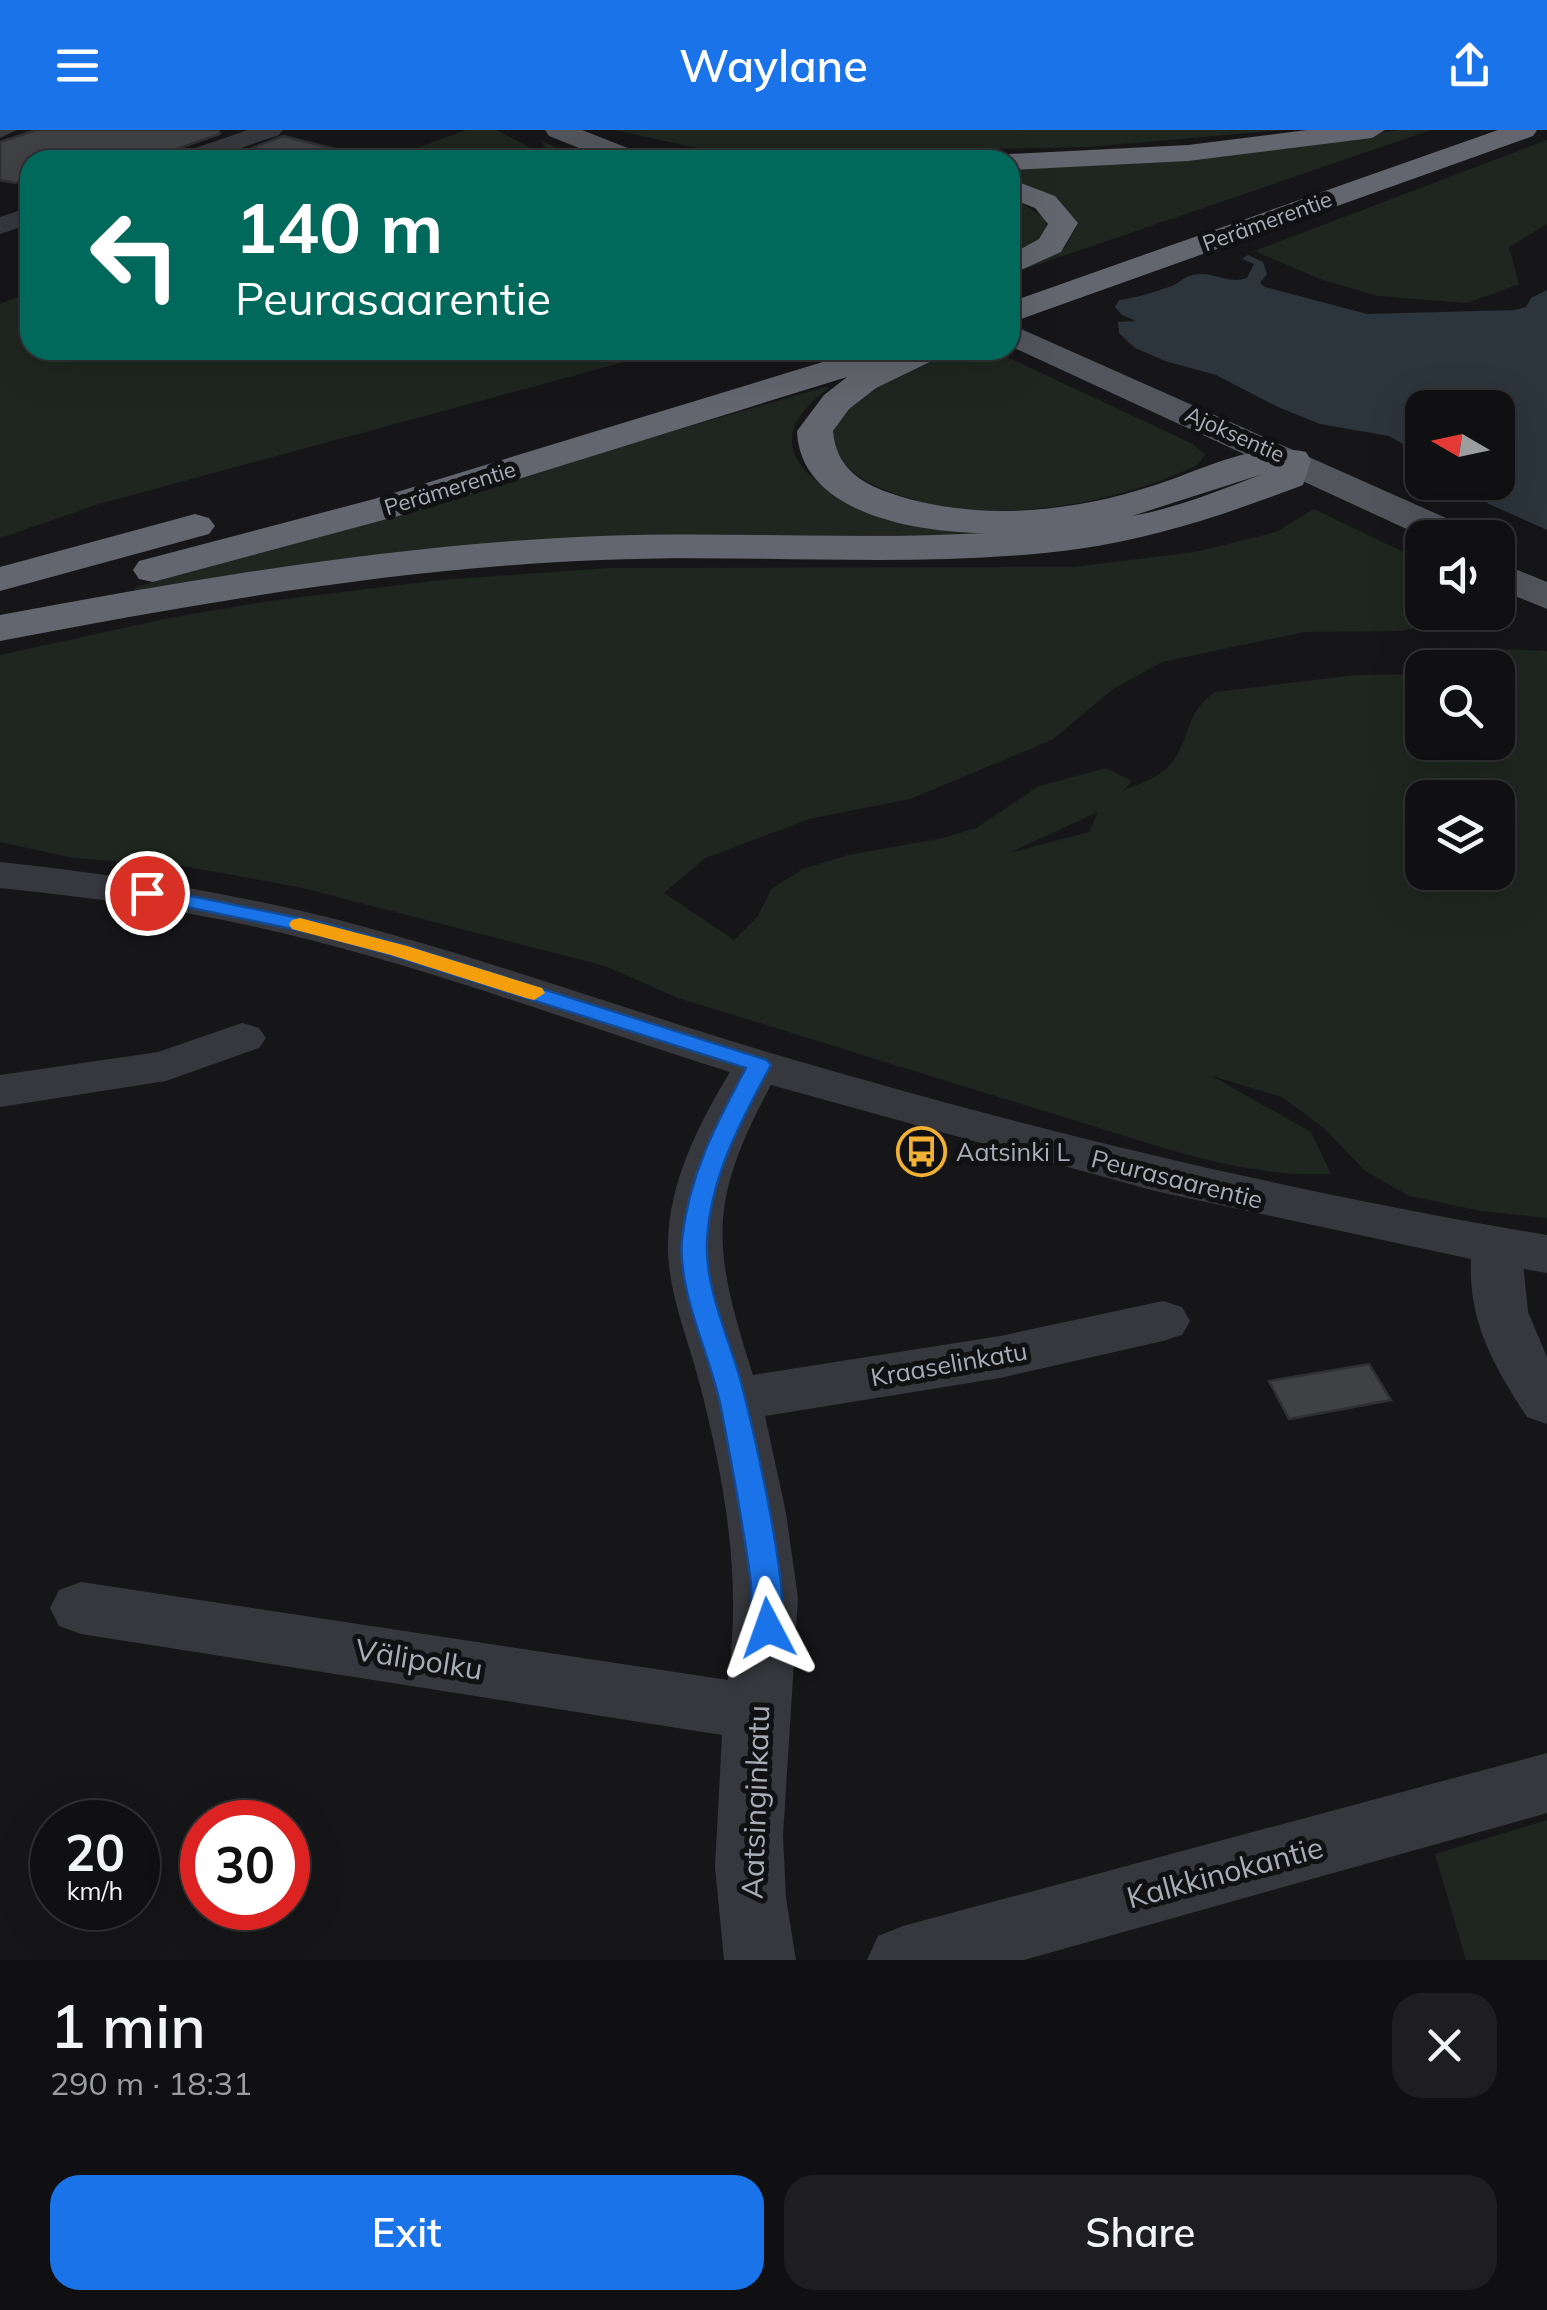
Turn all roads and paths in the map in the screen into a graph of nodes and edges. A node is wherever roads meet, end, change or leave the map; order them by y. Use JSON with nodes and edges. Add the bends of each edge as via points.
{"nodes":[{"id":1,"x":270,"y":130,"type":"edge"},
{"id":2,"x":542,"y":130,"type":"edge"},
{"id":3,"x":558,"y":130,"type":"edge"},
{"id":4,"x":1372,"y":130,"type":"edge"},
{"id":5,"x":1455,"y":130,"type":"edge"},
{"id":6,"x":1524,"y":130,"type":"edge"},
{"id":7,"x":212,"y":150,"type":"edge"},
{"id":8,"x":585,"y":150,"type":"edge"},
{"id":9,"x":608,"y":150,"type":"edge"},
{"id":10,"x":1020,"y":161,"type":"edge"},
{"id":11,"x":1020,"y":192,"type":"edge"},
{"id":12,"x":1020,"y":261,"type":"edge"},
{"id":13,"x":1020,"y":281,"type":"edge"},
{"id":14,"x":1020,"y":309,"type":"edge"},
{"id":15,"x":1020,"y":345,"type":"edge"},
{"id":16,"x":764,"y":360,"type":"edge"},
{"id":17,"x":864,"y":360,"type":"edge"},
{"id":18,"x":908,"y":360,"type":"edge"},
{"id":19,"x":1280,"y":466,"type":"junction"},
{"id":20,"x":1414,"y":520,"type":"edge"},
{"id":21,"x":1405,"y":530,"type":"edge"},
{"id":22,"x":1515,"y":564,"type":"edge"},
{"id":23,"x":0,"y":578,"type":"edge"},
{"id":24,"x":1547,"y":579,"type":"edge"},
{"id":25,"x":1515,"y":582,"type":"edge"},
{"id":26,"x":1547,"y":597,"type":"edge"},
{"id":27,"x":0,"y":612,"type":"edge"},
{"id":28,"x":0,"y":628,"type":"edge"},
{"id":29,"x":0,"y":875,"type":"edge"},
{"id":30,"x":242,"y":1038,"type":"dead end"},
{"id":31,"x":759,"y":1065,"type":"junction"},
{"id":32,"x":0,"y":1091,"type":"edge"},
{"id":33,"x":1522,"y":1250,"type":"edge"},
{"id":34,"x":1163,"y":1322,"type":"dead end"},
{"id":35,"x":733,"y":1400,"type":"junction"},
{"id":36,"x":1547,"y":1402,"type":"edge"},
{"id":37,"x":82,"y":1608,"type":"dead end"},
{"id":38,"x":756,"y":1712,"type":"junction"},
{"id":39,"x":1547,"y":1783,"type":"edge"},
{"id":40,"x":760,"y":1960,"type":"edge"},
{"id":41,"x":903,"y":1960,"type":"edge"}],
"edges":[{"from":1,"to":7,"type":"street"},
{"from":2,"to":8,"type":"main road"},
{"from":3,"to":9,"type":"main road"},
{"from":4,"to":10,"type":"highway","via":[[1188,153]]},
{"from":5,"to":13,"type":"highway","name":"Perämerentie"},
{"from":6,"to":14,"type":"highway","name":"Perämerentie"},
{"from":11,"to":12,"type":"highway","via":[[1045,202],[1062,222],[1049,246]]},
{"from":15,"to":19,"type":"main road","name":"Ajoksentie"},
{"from":16,"to":23,"type":"highway","name":"Perämerentie","via":[[324,491]]},
{"from":17,"to":27,"type":"highway","name":"Perämerentie","via":[[388,507]]},
{"from":18,"to":19,"type":"highway","via":[[851,388],[815,430],[819,462],[832,476],[887,506],[968,520],[1064,518]]},
{"from":19,"to":20,"type":"main road","name":"Ajoksentie"},
{"from":19,"to":21,"type":"main road","name":"Ajoksentie"},
{"from":19,"to":28,"type":"highway","via":[[1147,525],[1064,538],[908,548],[638,547],[490,555]]},
{"from":22,"to":24,"type":"main road"},
{"from":25,"to":26,"type":"main road"},
{"from":29,"to":31,"type":"street","name":"Peurasaarentie","via":[[108,886],[319,928]]},
{"from":30,"to":32,"type":"street","via":[[166,1066]]},
{"from":31,"to":33,"type":"street","name":"Peurasaarentie","via":[[1159,1177]]},
{"from":31,"to":35,"type":"street","name":"Aatsinginkatu","via":[[720,1138],[695,1230],[696,1269]]},
{"from":33,"to":36,"type":"street","via":[[1495,1297],[1522,1366]]},
{"from":34,"to":35,"type":"street","name":"Kraaselinkatu","via":[[1000,1357]]},
{"from":35,"to":38,"type":"street","name":"Aatsinginkatu","via":[[766,1581],[768,1628]]},
{"from":37,"to":38,"type":"street","name":"Välipolku"},
{"from":38,"to":40,"type":"street","name":"Aatsinginkatu","via":[[749,1881]]},
{"from":39,"to":41,"type":"street","name":"Kalkkinokantie"}]}
